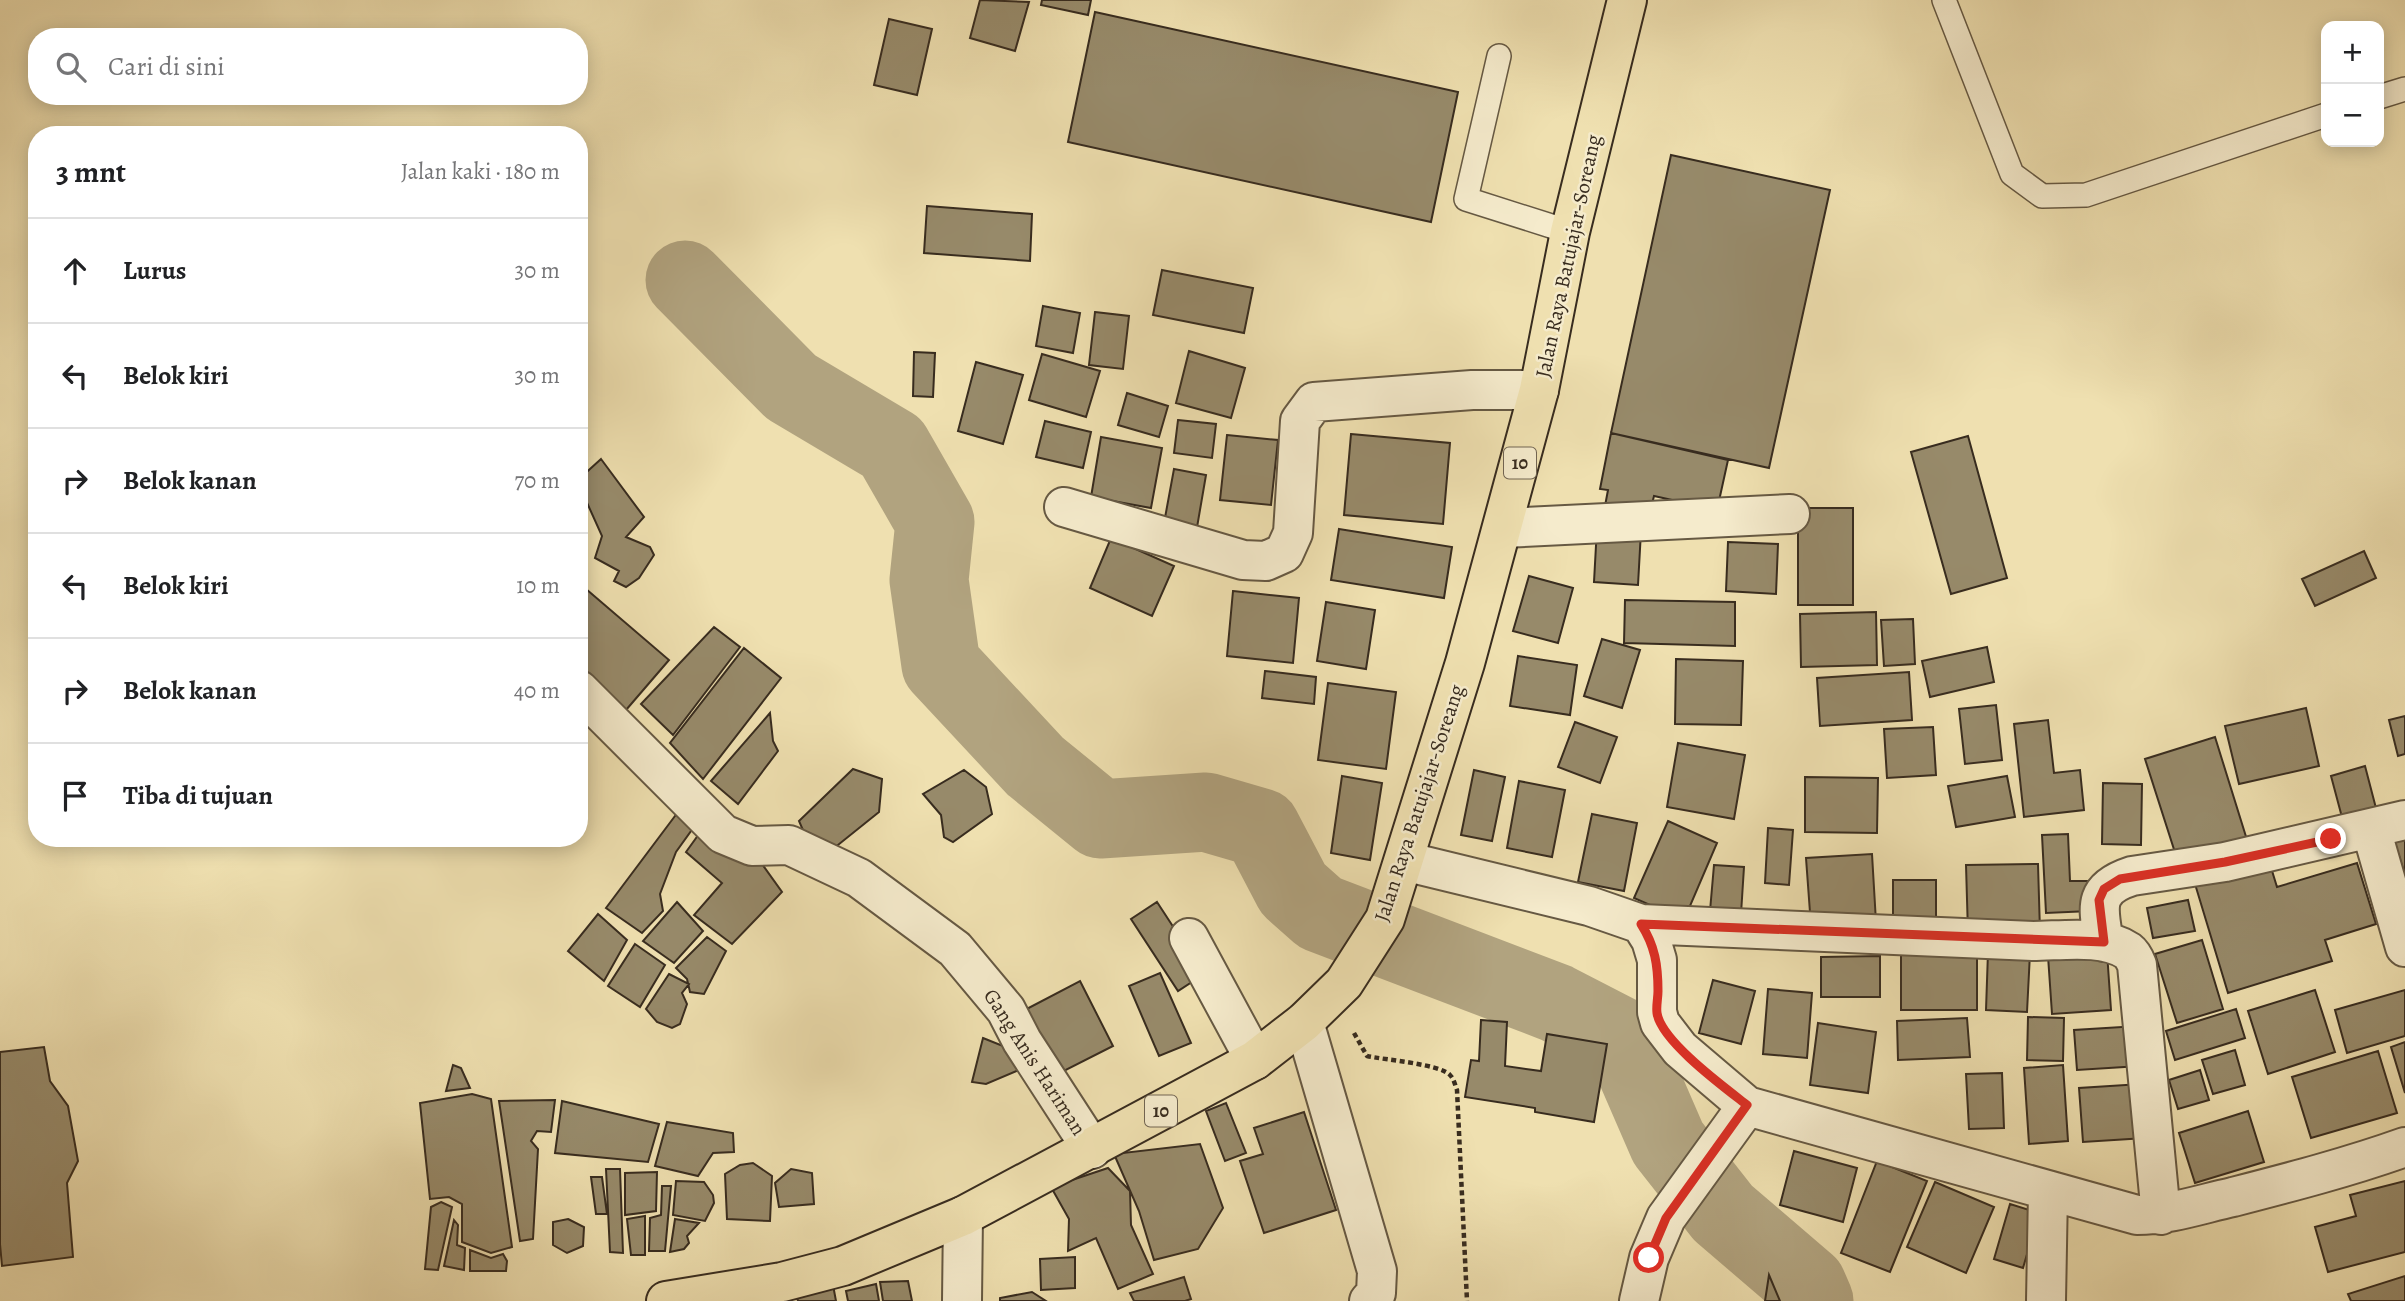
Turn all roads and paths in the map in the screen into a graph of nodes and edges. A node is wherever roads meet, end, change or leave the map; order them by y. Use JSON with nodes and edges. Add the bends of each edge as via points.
{"nodes":[{"id":1,"x":1627,"y":0,"type":"edge"},
{"id":2,"x":1944,"y":0,"type":"edge"},
{"id":3,"x":1499,"y":56,"type":"dead end"},
{"id":4,"x":2405,"y":89,"type":"edge"},
{"id":5,"x":2384,"y":95,"type":"edge"},
{"id":6,"x":2321,"y":117,"type":"edge"},
{"id":7,"x":1570,"y":232,"type":"junction"},
{"id":8,"x":1539,"y":390,"type":"junction"},
{"id":9,"x":1064,"y":507,"type":"dead end"},
{"id":10,"x":1790,"y":514,"type":"dead end"},
{"id":11,"x":1503,"y":528,"type":"junction"},
{"id":12,"x":588,"y":699,"type":"edge"},
{"id":13,"x":2388,"y":824,"type":"edge"},
{"id":14,"x":1404,"y":862,"type":"junction"},
{"id":15,"x":1641,"y":924,"type":"junction"},
{"id":16,"x":1189,"y":938,"type":"dead end"},
{"id":17,"x":2104,"y":942,"type":"junction"},
{"id":18,"x":2405,"y":947,"type":"edge"},
{"id":19,"x":1338,"y":989,"type":"junction"},
{"id":20,"x":1304,"y":1022,"type":"junction"},
{"id":21,"x":1255,"y":1060,"type":"junction"},
{"id":22,"x":1747,"y":1105,"type":"junction"},
{"id":23,"x":2405,"y":1147,"type":"edge"},
{"id":24,"x":1092,"y":1149,"type":"junction"},
{"id":25,"x":2048,"y":1191,"type":"junction"},
{"id":26,"x":2161,"y":1215,"type":"junction"},
{"id":27,"x":963,"y":1216,"type":"junction"},
{"id":28,"x":666,"y":1301,"type":"edge"},
{"id":29,"x":962,"y":1301,"type":"edge"},
{"id":30,"x":1369,"y":1301,"type":"edge"},
{"id":31,"x":1467,"y":1301,"type":"edge"},
{"id":32,"x":1639,"y":1301,"type":"edge"},
{"id":33,"x":2046,"y":1301,"type":"edge"}],
"edges":[{"from":1,"to":7,"type":"highway","name":"Jalan Raya Batujajar-Soreang","number":"10"},
{"from":2,"to":6,"type":"lane","via":[[2012,174],[2042,196],[2086,195]]},
{"from":3,"to":7,"type":"lane","via":[[1466,199]]},
{"from":4,"to":5,"type":"lane"},
{"from":7,"to":8,"type":"highway","name":"Jalan Raya Batujajar-Soreang","number":"10"},
{"from":8,"to":9,"type":"street","via":[[1472,390],[1314,402],[1300,421],[1293,533],[1284,553],[1266,561],[1242,560]]},
{"from":8,"to":11,"type":"highway","name":"Jalan Raya Batujajar-Soreang","number":"10"},
{"from":10,"to":11,"type":"street"},
{"from":11,"to":14,"type":"highway","name":"Jalan Raya Batujajar-Soreang","number":"10"},
{"from":12,"to":24,"type":"street","name":"Gang Anis Hariman","via":[[723,834],[752,846],[789,845],[859,878],[955,949],[1006,1010]]},
{"from":13,"to":17,"type":"street","via":[[2225,862],[2120,879],[2104,889],[2099,900]]},
{"from":13,"to":18,"type":"street"},
{"from":14,"to":15,"type":"street","via":[[1589,906]]},
{"from":14,"to":19,"type":"highway","name":"Jalan Raya Batujajar-Soreang","number":"10","via":[[1384,919]]},
{"from":15,"to":17,"type":"street"},
{"from":15,"to":22,"type":"street","via":[[1657,960],[1660,1023],[1689,1057]]},
{"from":16,"to":21,"type":"street"},
{"from":17,"to":26,"type":"street","via":[[2130,952],[2137,965]]},
{"from":19,"to":20,"type":"highway","name":"Jalan Raya Batujajar-Soreang","number":"10"},
{"from":19,"to":31,"type":"path","via":[[1367,1056],[1439,1067],[1454,1080]]},
{"from":20,"to":21,"type":"highway","name":"Jalan Raya Batujajar-Soreang","number":"10"},
{"from":20,"to":30,"type":"street","via":[[1377,1271],[1376,1293]]},
{"from":21,"to":24,"type":"highway","name":"Jalan Raya Batujajar-Soreang","number":"10"},
{"from":22,"to":25,"type":"street"},
{"from":22,"to":32,"type":"street","via":[[1666,1218],[1649,1258]]},
{"from":23,"to":26,"type":"street"},
{"from":24,"to":27,"type":"highway","name":"Jalan Raya Batujajar-Soreang","number":"10"},
{"from":25,"to":26,"type":"street","via":[[2137,1215]]},
{"from":25,"to":33,"type":"street"},
{"from":27,"to":28,"type":"highway","name":"Jalan Raya Batujajar-Soreang","number":"10","via":[[843,1266],[782,1282]]},
{"from":27,"to":29,"type":"street"}]}
